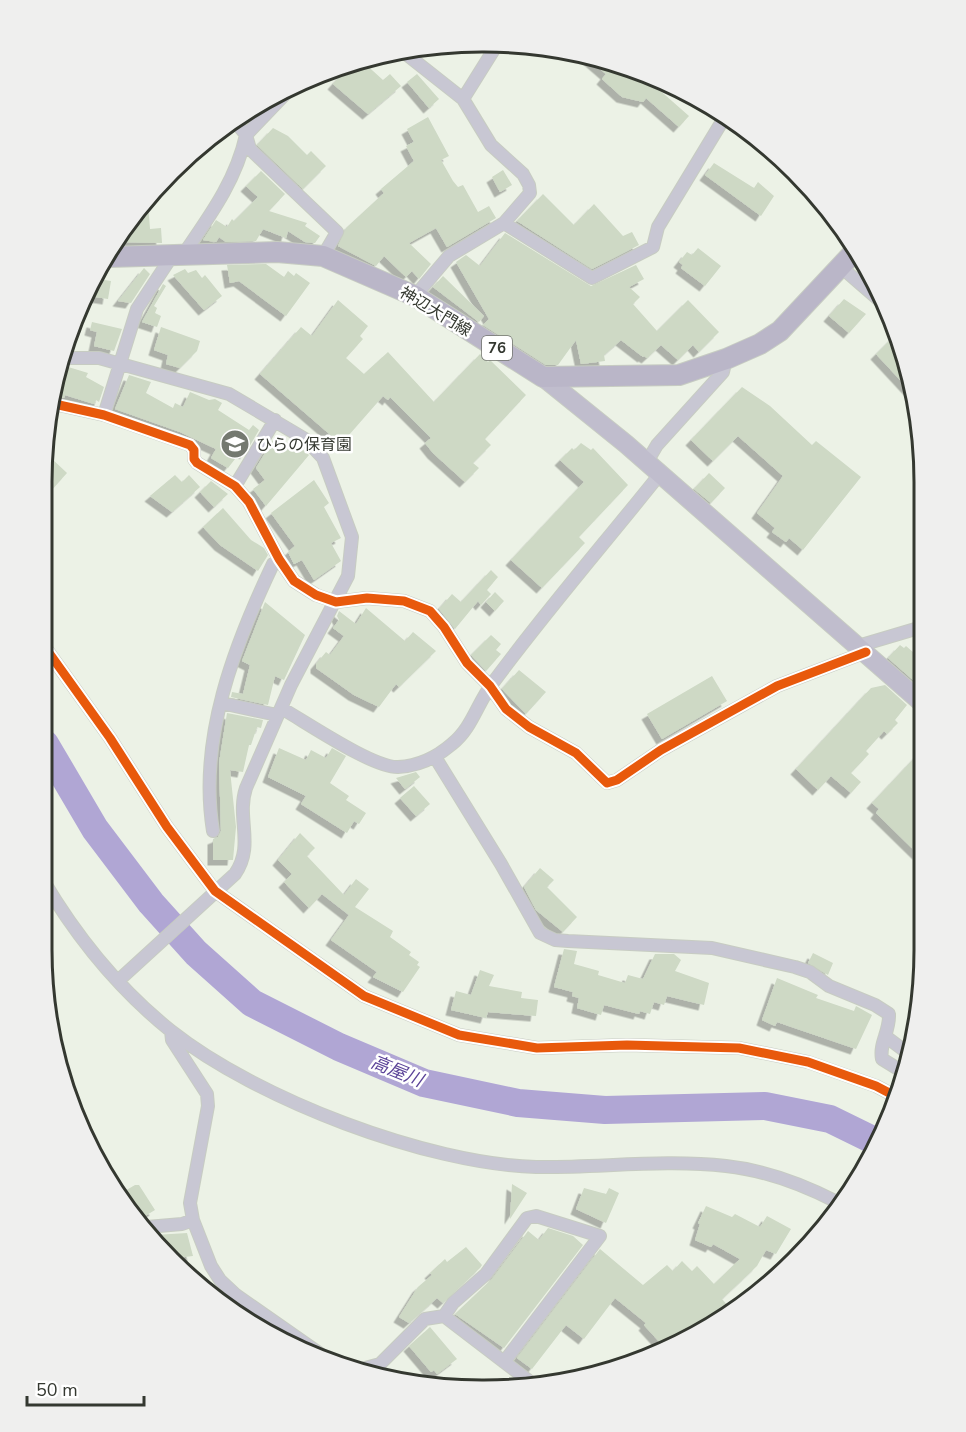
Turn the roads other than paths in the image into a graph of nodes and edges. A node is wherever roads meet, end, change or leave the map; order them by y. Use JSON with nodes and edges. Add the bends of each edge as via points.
{"nodes":[{"id":1,"x":493,"y":52,"type":"edge"},
{"id":2,"x":412,"y":59,"type":"edge"},
{"id":3,"x":463,"y":99,"type":"junction"},
{"id":4,"x":268,"y":110,"type":"edge"},
{"id":5,"x":721,"y":124,"type":"edge"},
{"id":6,"x":240,"y":128,"type":"edge"},
{"id":7,"x":246,"y":135,"type":"junction"},
{"id":8,"x":504,"y":223,"type":"junction"},
{"id":9,"x":323,"y":255,"type":"junction"},
{"id":10,"x":178,"y":256,"type":"junction"},
{"id":11,"x":117,"y":257,"type":"edge"},
{"id":12,"x":849,"y":257,"type":"edge"},
{"id":13,"x":841,"y":267,"type":"junction"},
{"id":14,"x":867,"y":290,"type":"edge"},
{"id":15,"x":415,"y":296,"type":"junction"},
{"id":16,"x":71,"y":358,"type":"edge"},
{"id":17,"x":726,"y":359,"type":"junction"},
{"id":18,"x":121,"y":363,"type":"junction"},
{"id":19,"x":543,"y":377,"type":"junction"},
{"id":20,"x":60,"y":406,"type":"edge"},
{"id":21,"x":104,"y":414,"type":"junction"},
{"id":22,"x":275,"y":420,"type":"junction"},
{"id":23,"x":654,"y":468,"type":"junction"},
{"id":24,"x":235,"y":486,"type":"junction"},
{"id":25,"x":279,"y":559,"type":"junction"},
{"id":26,"x":336,"y":602,"type":"junction"},
{"id":27,"x":914,"y":630,"type":"edge"},
{"id":28,"x":862,"y":649,"type":"junction"},
{"id":29,"x":52,"y":659,"type":"edge"},
{"id":30,"x":490,"y":686,"type":"junction"},
{"id":31,"x":914,"y":696,"type":"edge"},
{"id":32,"x":221,"y":703,"type":"junction"},
{"id":33,"x":279,"y":712,"type":"junction"},
{"id":34,"x":435,"y":757,"type":"junction"},
{"id":35,"x":213,"y":831,"type":"dead end"},
{"id":36,"x":213,"y":893,"type":"junction"},
{"id":37,"x":52,"y":894,"type":"edge"},
{"id":38,"x":120,"y":979,"type":"junction"},
{"id":39,"x":171,"y":1031,"type":"junction"},
{"id":40,"x":885,"y":1036,"type":"junction"},
{"id":41,"x":902,"y":1048,"type":"edge"},
{"id":42,"x":897,"y":1068,"type":"edge"},
{"id":43,"x":889,"y":1093,"type":"edge"},
{"id":44,"x":832,"y":1200,"type":"edge"},
{"id":45,"x":193,"y":1220,"type":"junction"},
{"id":46,"x":154,"y":1226,"type":"edge"},
{"id":47,"x":444,"y":1316,"type":"junction"},
{"id":48,"x":277,"y":1327,"type":"edge"},
{"id":49,"x":504,"y":1362,"type":"junction"},
{"id":50,"x":374,"y":1365,"type":"edge"},
{"id":51,"x":525,"y":1378,"type":"edge"}],
"edges":[{"from":1,"to":3,"type":"street"},
{"from":2,"to":3,"type":"street"},
{"from":3,"to":8,"type":"street","via":[[491,145],[530,184],[530,193]]},
{"from":4,"to":7,"type":"street"},
{"from":5,"to":8,"type":"street","via":[[658,227],[653,247],[592,278]]},
{"from":6,"to":7,"type":"street"},
{"from":7,"to":9,"type":"street","via":[[250,149],[337,232]]},
{"from":7,"to":10,"type":"street","via":[[225,193]]},
{"from":8,"to":15,"type":"street","via":[[449,256]]},
{"from":9,"to":10,"type":"main road","name":"神辺大門線","number":"76","via":[[277,252]]},
{"from":9,"to":15,"type":"main road","name":"神辺大門線","number":"76"},
{"from":10,"to":11,"type":"main road","name":"神辺大門線","number":"76"},
{"from":10,"to":18,"type":"street","via":[[137,309]]},
{"from":12,"to":13,"type":"main road"},
{"from":13,"to":14,"type":"street"},
{"from":13,"to":17,"type":"main road","via":[[780,331]]},
{"from":15,"to":19,"type":"main road","name":"神辺大門線","number":"76"},
{"from":16,"to":18,"type":"street","via":[[99,357]]},
{"from":17,"to":19,"type":"main road","via":[[679,375]]},
{"from":17,"to":23,"type":"street","via":[[723,372],[657,445]]},
{"from":18,"to":21,"type":"street"},
{"from":18,"to":22,"type":"street","via":[[229,393]]},
{"from":19,"to":23,"type":"street"},
{"from":20,"to":21,"type":"street"},
{"from":21,"to":24,"type":"street","via":[[190,445],[197,463]]},
{"from":22,"to":24,"type":"street"},
{"from":22,"to":26,"type":"street","via":[[305,439],[323,458],[352,537],[348,576]]},
{"from":23,"to":28,"type":"street"},
{"from":23,"to":30,"type":"street"},
{"from":24,"to":25,"type":"street","via":[[249,502]]},
{"from":25,"to":26,"type":"street","via":[[294,581]]},
{"from":25,"to":32,"type":"street","via":[[249,615],[232,658]]},
{"from":26,"to":30,"type":"street","via":[[368,598],[405,601],[430,611],[467,663]]},
{"from":26,"to":33,"type":"street"},
{"from":27,"to":28,"type":"street"},
{"from":28,"to":30,"type":"street","via":[[777,686],[607,783],[576,753],[506,709]]},
{"from":28,"to":31,"type":"street"},
{"from":29,"to":36,"type":"street","via":[[110,738]]},
{"from":30,"to":34,"type":"street","via":[[468,728]]},
{"from":32,"to":33,"type":"street"},
{"from":32,"to":35,"type":"street","via":[[209,773]]},
{"from":33,"to":34,"type":"street","via":[[375,761],[396,767]]},
{"from":33,"to":36,"type":"street","via":[[243,799],[245,860]]},
{"from":34,"to":40,"type":"street","via":[[540,933],[555,940],[712,948],[795,967],[889,1014],[890,1027]]},
{"from":36,"to":38,"type":"street"},
{"from":36,"to":43,"type":"street","via":[[364,996],[459,1035],[537,1048],[739,1048],[808,1062]]},
{"from":37,"to":38,"type":"street","via":[[91,952]]},
{"from":38,"to":39,"type":"street"},
{"from":39,"to":44,"type":"street","via":[[235,1072],[286,1098],[393,1140],[495,1164],[533,1167],[726,1166],[764,1174]]},
{"from":39,"to":45,"type":"street","via":[[172,1040],[207,1094],[190,1203]]},
{"from":40,"to":41,"type":"street"},
{"from":40,"to":42,"type":"street","via":[[880,1049],[882,1059]]},
{"from":45,"to":46,"type":"street"},
{"from":45,"to":48,"type":"street","via":[[220,1280]]},
{"from":47,"to":49,"type":"street"},
{"from":47,"to":49,"type":"street","via":[[486,1274],[527,1218],[536,1216],[600,1236]]},
{"from":47,"to":50,"type":"street","via":[[425,1319]]},
{"from":49,"to":51,"type":"street"}]}
